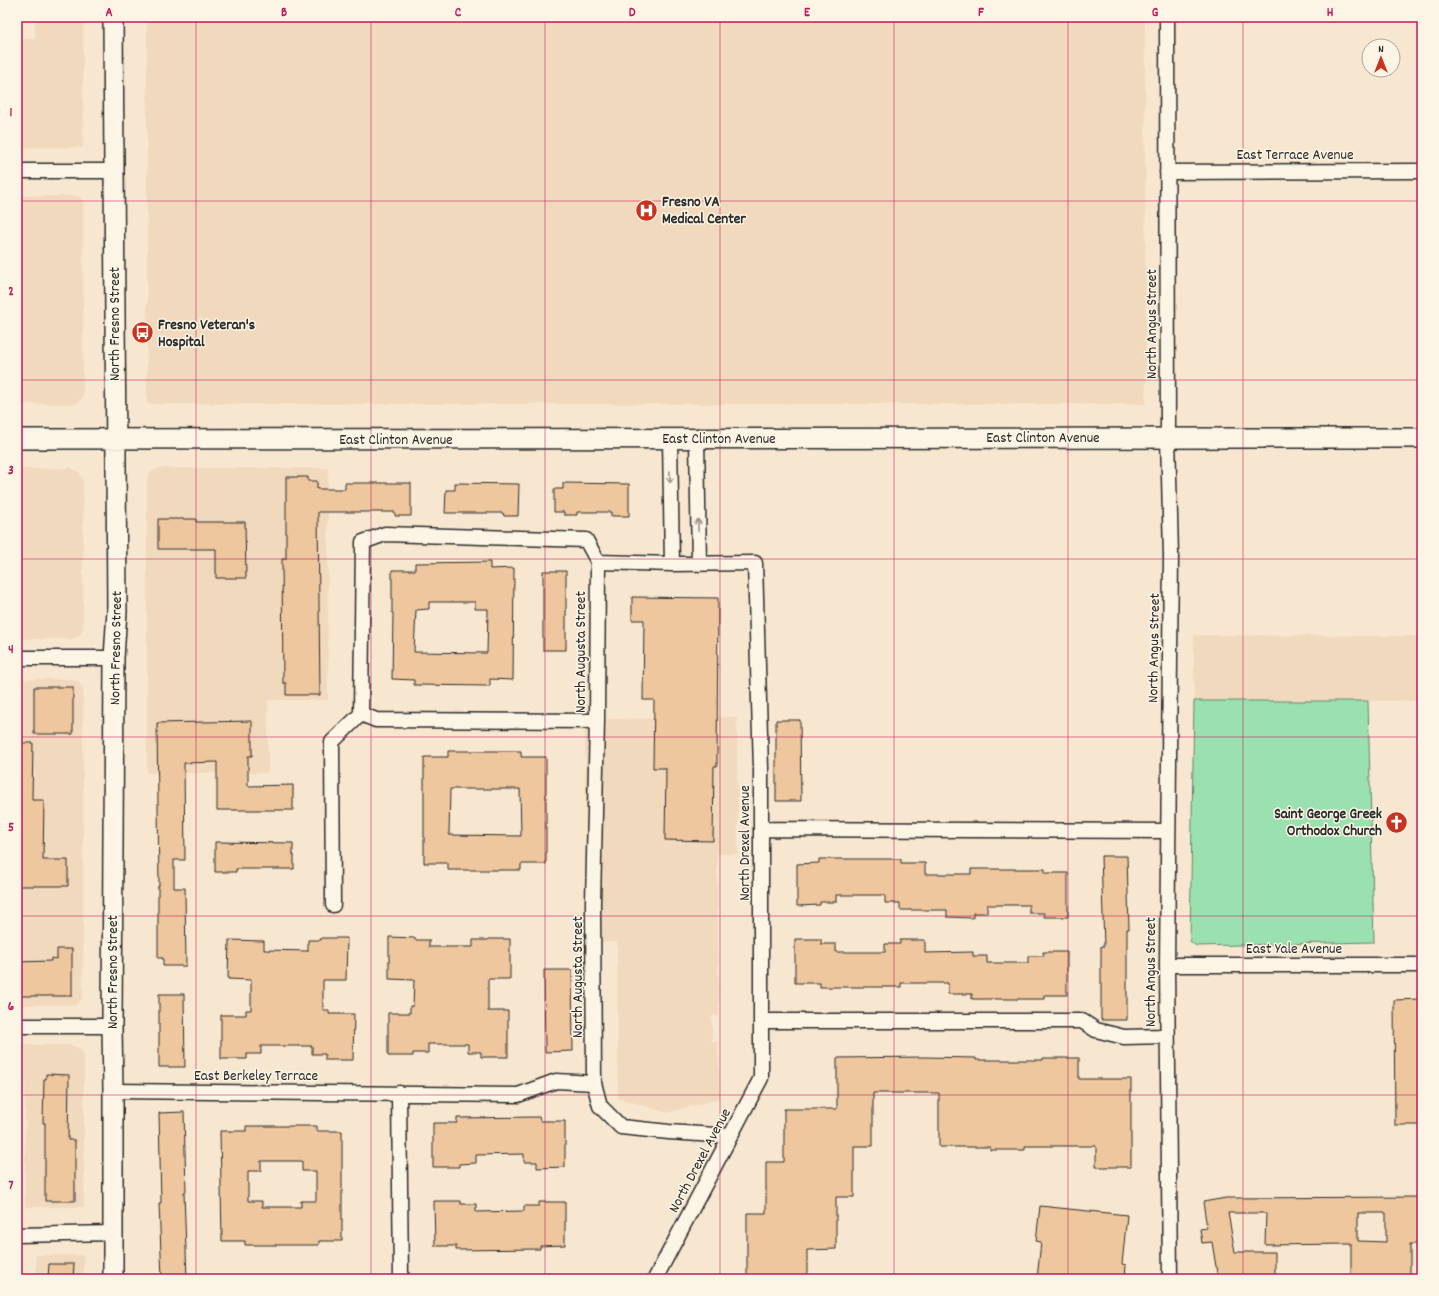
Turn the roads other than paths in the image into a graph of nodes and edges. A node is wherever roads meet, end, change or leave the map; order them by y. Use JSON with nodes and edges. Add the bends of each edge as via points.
{"nodes":[{"id":1,"x":113,"y":17,"type":"edge"},
{"id":2,"x":1167,"y":17,"type":"edge"},
{"id":3,"x":17,"y":171,"type":"edge"},
{"id":4,"x":113,"y":171,"type":"junction"},
{"id":5,"x":1422,"y":171,"type":"edge"},
{"id":6,"x":1168,"y":172,"type":"junction"},
{"id":7,"x":1168,"y":437,"type":"junction"},
{"id":8,"x":670,"y":438,"type":"junction"},
{"id":9,"x":697,"y":438,"type":"junction"},
{"id":10,"x":1422,"y":438,"type":"edge"},
{"id":11,"x":17,"y":439,"type":"edge"},
{"id":12,"x":115,"y":439,"type":"junction"},
{"id":13,"x":598,"y":562,"type":"junction"},
{"id":14,"x":672,"y":564,"type":"junction"},
{"id":15,"x":699,"y":564,"type":"junction"},
{"id":16,"x":17,"y":658,"type":"edge"},
{"id":17,"x":114,"y":658,"type":"junction"},
{"id":18,"x":361,"y":714,"type":"junction"},
{"id":19,"x":597,"y":721,"type":"junction"},
{"id":20,"x":761,"y":829,"type":"junction"},
{"id":21,"x":1168,"y":831,"type":"junction"},
{"id":22,"x":333,"y":905,"type":"dead end"},
{"id":23,"x":1166,"y":965,"type":"junction"},
{"id":24,"x":1422,"y":965,"type":"edge"},
{"id":25,"x":761,"y":1021,"type":"junction"},
{"id":26,"x":17,"y":1026,"type":"edge"},
{"id":27,"x":112,"y":1026,"type":"junction"},
{"id":28,"x":1167,"y":1036,"type":"junction"},
{"id":29,"x":594,"y":1083,"type":"junction"},
{"id":30,"x":113,"y":1091,"type":"junction"},
{"id":31,"x":399,"y":1093,"type":"junction"},
{"id":32,"x":730,"y":1136,"type":"junction"},
{"id":33,"x":113,"y":1233,"type":"junction"},
{"id":34,"x":17,"y":1234,"type":"edge"},
{"id":35,"x":113,"y":1279,"type":"edge"},
{"id":36,"x":401,"y":1279,"type":"edge"},
{"id":37,"x":655,"y":1279,"type":"edge"},
{"id":38,"x":1170,"y":1279,"type":"edge"}],
"edges":[{"from":1,"to":4,"type":"main road","name":"North Fresno Street"},
{"from":2,"to":6,"type":"street","name":"North Angus Street"},
{"from":3,"to":4,"type":"street"},
{"from":4,"to":12,"type":"main road","name":"North Fresno Street"},
{"from":5,"to":6,"type":"street","name":"East Terrace Avenue"},
{"from":6,"to":7,"type":"street","name":"North Angus Street"},
{"from":7,"to":9,"type":"main road","name":"East Clinton Avenue"},
{"from":7,"to":10,"type":"main road","name":"East Clinton Avenue"},
{"from":7,"to":21,"type":"street","name":"North Angus Street","via":[[1171,555]]},
{"from":8,"to":9,"type":"main road","name":"East Clinton Avenue"},
{"from":8,"to":12,"type":"main road","name":"East Clinton Avenue"},
{"from":8,"to":14,"type":"street","one_way":true},
{"from":15,"to":9,"type":"street","one_way":true},
{"from":11,"to":12,"type":"main road","name":"East Clinton Avenue"},
{"from":12,"to":17,"type":"main road","name":"North Fresno Street","via":[[117,610]]},
{"from":13,"to":14,"type":"street"},
{"from":13,"to":18,"type":"street","via":[[586,540],[385,534],[363,542]]},
{"from":13,"to":19,"type":"street","name":"North Augusta Street"},
{"from":14,"to":15,"type":"street"},
{"from":15,"to":20,"type":"street","name":"North Drexel Avenue","via":[[755,563]]},
{"from":16,"to":17,"type":"street"},
{"from":17,"to":27,"type":"main road","name":"North Fresno Street"},
{"from":18,"to":19,"type":"street","via":[[376,720]]},
{"from":18,"to":22,"type":"street","via":[[332,742]]},
{"from":19,"to":29,"type":"street","name":"North Augusta Street","via":[[593,903]]},
{"from":20,"to":21,"type":"street"},
{"from":20,"to":25,"type":"street","name":"North Drexel Avenue"},
{"from":21,"to":23,"type":"street","name":"North Angus Street"},
{"from":23,"to":24,"type":"street","name":"East Yale Avenue"},
{"from":23,"to":28,"type":"street","name":"North Angus Street"},
{"from":25,"to":28,"type":"street","via":[[1082,1021],[1096,1030],[1124,1038]]},
{"from":25,"to":32,"type":"street","name":"North Drexel Avenue","via":[[761,1078]]},
{"from":26,"to":27,"type":"street"},
{"from":27,"to":30,"type":"main road","name":"North Fresno Street"},
{"from":28,"to":38,"type":"street","name":"North Angus Street"},
{"from":29,"to":31,"type":"street","via":[[556,1082],[518,1095]]},
{"from":29,"to":32,"type":"street","name":"North Augusta Street","via":[[600,1106],[620,1127]]},
{"from":30,"to":31,"type":"street","name":"East Berkeley Terrace"},
{"from":30,"to":33,"type":"main road","name":"North Fresno Street"},
{"from":31,"to":36,"type":"street"},
{"from":32,"to":37,"type":"street","name":"North Drexel Avenue"},
{"from":33,"to":34,"type":"street"},
{"from":33,"to":35,"type":"main road","name":"North Fresno Street"}]}
